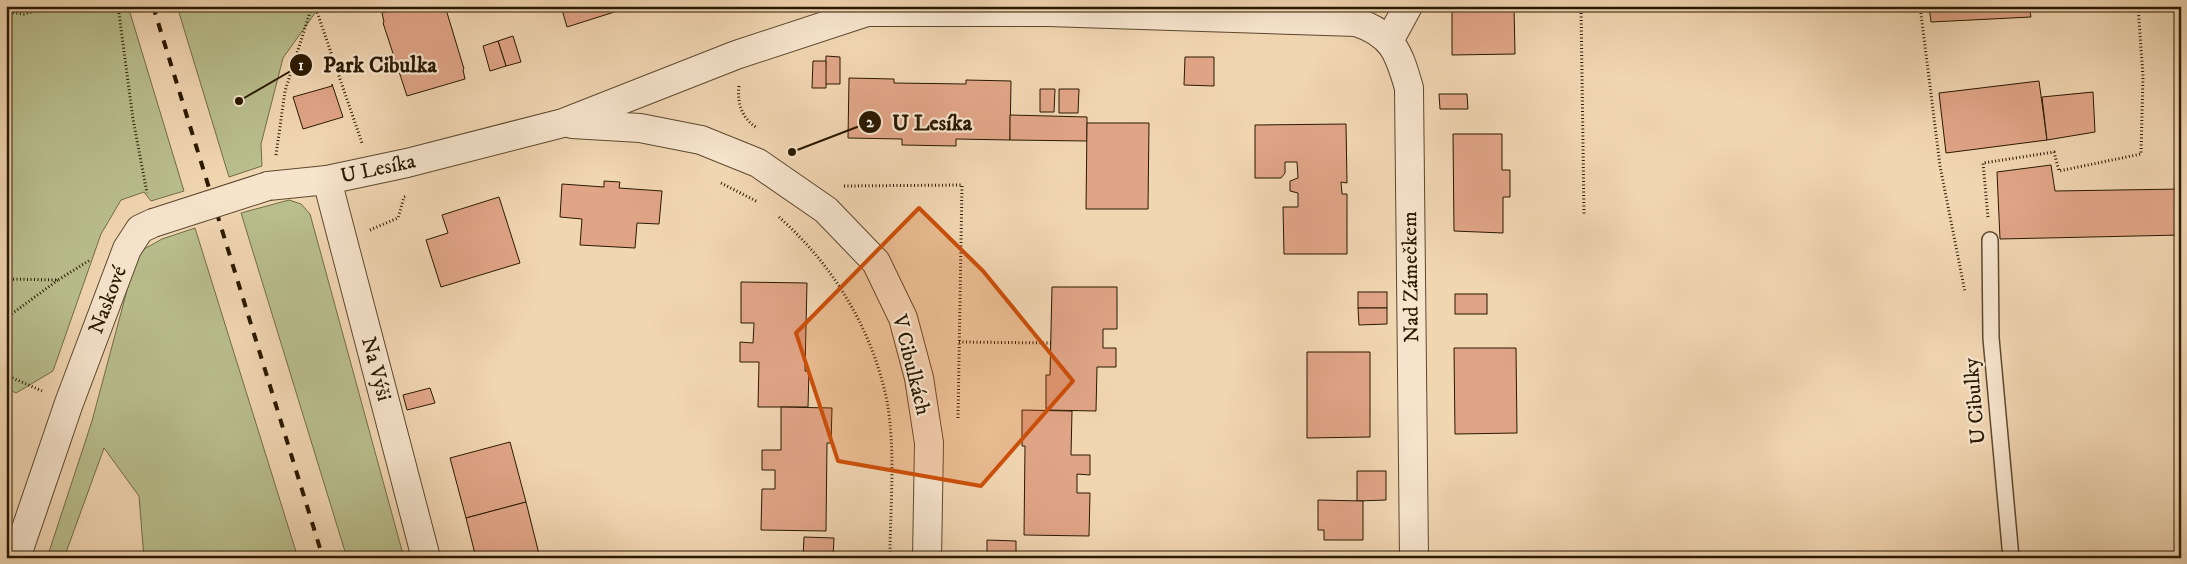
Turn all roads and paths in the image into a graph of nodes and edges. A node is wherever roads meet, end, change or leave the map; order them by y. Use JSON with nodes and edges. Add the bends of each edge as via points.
{"nodes":[{"id":1,"x":59,"y":6,"type":"edge"},
{"id":2,"x":118,"y":6,"type":"edge"},
{"id":3,"x":313,"y":6,"type":"edge"},
{"id":4,"x":1408,"y":6,"type":"edge"},
{"id":5,"x":1581,"y":6,"type":"edge"},
{"id":6,"x":1920,"y":6,"type":"edge"},
{"id":7,"x":2138,"y":6,"type":"edge"},
{"id":8,"x":6,"y":12,"type":"edge"},
{"id":9,"x":1388,"y":41,"type":"junction"},
{"id":10,"x":742,"y":82,"type":"dead end"},
{"id":11,"x":563,"y":123,"type":"junction"},
{"id":12,"x":762,"y":131,"type":"dead end"},
{"id":13,"x":370,"y":170,"type":"junction"},
{"id":14,"x":327,"y":180,"type":"junction"},
{"id":15,"x":715,"y":181,"type":"dead end"},
{"id":16,"x":270,"y":185,"type":"junction"},
{"id":17,"x":835,"y":186,"type":"dead end"},
{"id":18,"x":414,"y":194,"type":"dead end"},
{"id":19,"x":763,"y":205,"type":"dead end"},
{"id":20,"x":1584,"y":214,"type":"dead end"},
{"id":21,"x":777,"y":215,"type":"dead end"},
{"id":22,"x":153,"y":223,"type":"junction"},
{"id":23,"x":365,"y":234,"type":"dead end"},
{"id":24,"x":1990,"y":240,"type":"joint"},
{"id":25,"x":99,"y":255,"type":"dead end"},
{"id":26,"x":6,"y":279,"type":"edge"},
{"id":27,"x":58,"y":280,"type":"junction"},
{"id":28,"x":1967,"y":302,"type":"dead end"},
{"id":29,"x":6,"y":318,"type":"edge"},
{"id":30,"x":959,"y":342,"type":"junction"},
{"id":31,"x":1051,"y":343,"type":"dead end"},
{"id":32,"x":6,"y":375,"type":"edge"},
{"id":33,"x":69,"y":403,"type":"junction"},
{"id":34,"x":958,"y":419,"type":"dead end"},
{"id":35,"x":16,"y":558,"type":"edge"},
{"id":36,"x":426,"y":558,"type":"edge"},
{"id":37,"x":890,"y":558,"type":"edge"},
{"id":38,"x":927,"y":558,"type":"edge"},
{"id":39,"x":1414,"y":558,"type":"edge"},
{"id":40,"x":2011,"y":558,"type":"edge"}],
"edges":[{"from":1,"to":8,"type":"path","via":[[24,14]]},
{"from":2,"to":22,"type":"path","via":[[133,119]]},
{"from":3,"to":13,"type":"path"},
{"from":3,"to":16,"type":"path","via":[[285,91]]},
{"from":4,"to":9,"type":"street"},
{"from":5,"to":20,"type":"path"},
{"from":6,"to":28,"type":"path","via":[[1940,166]]},
{"from":7,"to":24,"type":"path","via":[[2142,76],[2141,154],[2059,171],[2054,152],[1983,163]]},
{"from":9,"to":11,"type":"street","name":"U Lesíka","via":[[1375,28],[1356,22],[1048,12],[867,12],[736,55]]},
{"from":9,"to":39,"type":"street","name":"Nad Zámečkem","via":[[1401,62],[1409,88]]},
{"from":10,"to":12,"type":"path","via":[[738,104],[747,121]]},
{"from":11,"to":13,"type":"street","name":"U Lesíka"},
{"from":11,"to":38,"type":"street","name":"V Cibulkách","via":[[640,128],[701,140],[758,163],[826,210],[876,262],[902,318],[919,378],[929,443]]},
{"from":13,"to":14,"type":"street","name":"U Lesíka"},
{"from":14,"to":16,"type":"street","name":"Naskové"},
{"from":14,"to":36,"type":"street","name":"Na Výši"},
{"from":15,"to":19,"type":"path"},
{"from":16,"to":22,"type":"street","name":"Naskové","bridge":true},
{"from":17,"to":30,"type":"path","via":[[962,185]]},
{"from":18,"to":23,"type":"path","via":[[404,197],[398,218]]},
{"from":21,"to":37,"type":"path","via":[[797,233],[836,280],[857,313],[872,348],[887,402],[891,440]]},
{"from":22,"to":33,"type":"street","name":"Naskové","via":[[140,229],[128,248]]},
{"from":24,"to":40,"type":"lane","name":"U Cibulky","via":[[1991,338]]},
{"from":25,"to":27,"type":"path"},
{"from":26,"to":27,"type":"path"},
{"from":27,"to":29,"type":"path"},
{"from":30,"to":31,"type":"path"},
{"from":30,"to":34,"type":"path"},
{"from":32,"to":33,"type":"path"},
{"from":33,"to":35,"type":"street","name":"Naskové"}]}
